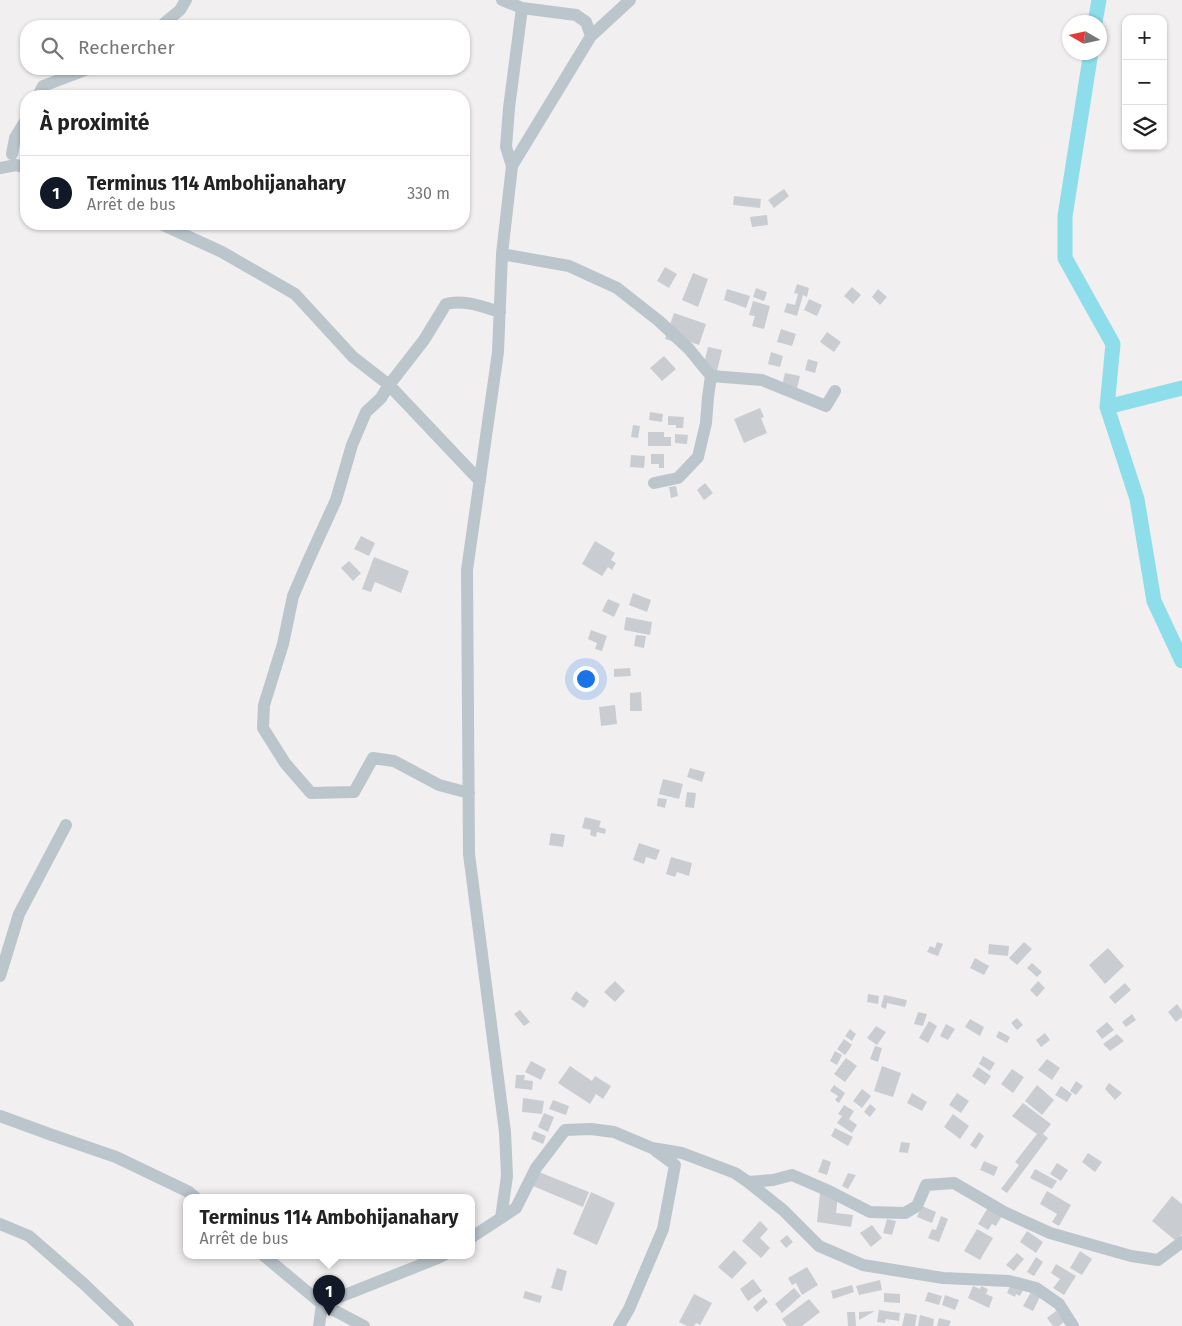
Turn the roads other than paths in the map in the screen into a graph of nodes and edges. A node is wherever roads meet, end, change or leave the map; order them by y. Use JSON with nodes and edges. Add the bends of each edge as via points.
{"nodes":[{"id":1,"x":186,"y":0,"type":"edge"},
{"id":2,"x":502,"y":0,"type":"edge"},
{"id":3,"x":630,"y":0,"type":"edge"},
{"id":4,"x":522,"y":8,"type":"junction"},
{"id":5,"x":168,"y":20,"type":"edge"},
{"id":6,"x":592,"y":36,"type":"junction"},
{"id":7,"x":72,"y":75,"type":"edge"},
{"id":8,"x":41,"y":90,"type":"edge"},
{"id":9,"x":20,"y":130,"type":"edge"},
{"id":10,"x":14,"y":159,"type":"edge"},
{"id":11,"x":512,"y":166,"type":"junction"},
{"id":12,"x":0,"y":168,"type":"edge"},
{"id":13,"x":174,"y":230,"type":"edge"},
{"id":14,"x":502,"y":254,"type":"junction"},
{"id":15,"x":500,"y":312,"type":"junction"},
{"id":16,"x":711,"y":376,"type":"junction"},
{"id":17,"x":389,"y":385,"type":"junction"},
{"id":18,"x":836,"y":391,"type":"dead end"},
{"id":19,"x":480,"y":481,"type":"junction"},
{"id":20,"x":654,"y":483,"type":"dead end"},
{"id":21,"x":469,"y":793,"type":"junction"},
{"id":22,"x":66,"y":825,"type":"dead end"},
{"id":23,"x":0,"y":976,"type":"edge"},
{"id":24,"x":0,"y":1116,"type":"edge"},
{"id":25,"x":652,"y":1148,"type":"junction"},
{"id":26,"x":748,"y":1182,"type":"junction"},
{"id":27,"x":191,"y":1194,"type":"edge"},
{"id":28,"x":501,"y":1218,"type":"junction"},
{"id":29,"x":0,"y":1224,"type":"edge"},
{"id":30,"x":475,"y":1234,"type":"edge"},
{"id":31,"x":1182,"y":1242,"type":"edge"},
{"id":32,"x":268,"y":1259,"type":"edge"},
{"id":33,"x":435,"y":1259,"type":"edge"},
{"id":34,"x":322,"y":1304,"type":"junction"},
{"id":35,"x":128,"y":1326,"type":"edge"},
{"id":36,"x":319,"y":1326,"type":"edge"},
{"id":37,"x":364,"y":1326,"type":"edge"},
{"id":38,"x":619,"y":1326,"type":"edge"},
{"id":39,"x":1073,"y":1326,"type":"edge"}],
"edges":[{"from":1,"to":5,"type":"street"},
{"from":2,"to":4,"type":"street"},
{"from":3,"to":6,"type":"street"},
{"from":4,"to":6,"type":"street","via":[[576,15],[586,22]]},
{"from":4,"to":11,"type":"street","via":[[506,147]]},
{"from":6,"to":11,"type":"street"},
{"from":7,"to":8,"type":"street","via":[[43,86]]},
{"from":9,"to":10,"type":"street","via":[[15,138]]},
{"from":10,"to":12,"type":"street"},
{"from":11,"to":14,"type":"street"},
{"from":13,"to":17,"type":"street","via":[[222,252],[295,294],[353,357]]},
{"from":14,"to":15,"type":"street"},
{"from":14,"to":16,"type":"street","via":[[569,266],[617,288],[689,349]]},
{"from":15,"to":17,"type":"street","via":[[465,303],[446,304],[424,340]]},
{"from":15,"to":19,"type":"street","via":[[498,352]]},
{"from":16,"to":18,"type":"street","via":[[762,380],[826,406]]},
{"from":16,"to":20,"type":"street","via":[[706,423],[698,457],[678,478]]},
{"from":17,"to":19,"type":"street"},
{"from":17,"to":21,"type":"street","via":[[366,412],[352,445],[336,500],[293,596],[283,644],[264,705],[263,728],[285,763],[311,793],[354,792],[373,758],[394,761],[439,785]]},
{"from":19,"to":21,"type":"street","via":[[468,570]]},
{"from":21,"to":28,"type":"street","via":[[470,854],[505,1132],[507,1176]]},
{"from":22,"to":23,"type":"street","via":[[19,914]]},
{"from":24,"to":27,"type":"street","via":[[116,1158]]},
{"from":25,"to":26,"type":"street","via":[[682,1154],[735,1173]]},
{"from":25,"to":28,"type":"street","via":[[614,1132],[566,1130],[536,1168],[516,1208]]},
{"from":25,"to":38,"type":"street","via":[[675,1165],[663,1229]]},
{"from":26,"to":31,"type":"street","via":[[792,1175],[870,1212],[905,1213],[917,1206],[926,1185],[954,1182],[1004,1212],[1050,1233],[1131,1256],[1158,1260]]},
{"from":26,"to":39,"type":"street","via":[[783,1210],[819,1246],[863,1265],[943,1278],[1009,1281],[1036,1288],[1058,1304]]},
{"from":28,"to":30,"type":"street"},
{"from":29,"to":35,"type":"street","via":[[29,1236]]},
{"from":32,"to":34,"type":"street"},
{"from":33,"to":34,"type":"street"},
{"from":34,"to":36,"type":"street"},
{"from":34,"to":37,"type":"street"}]}
